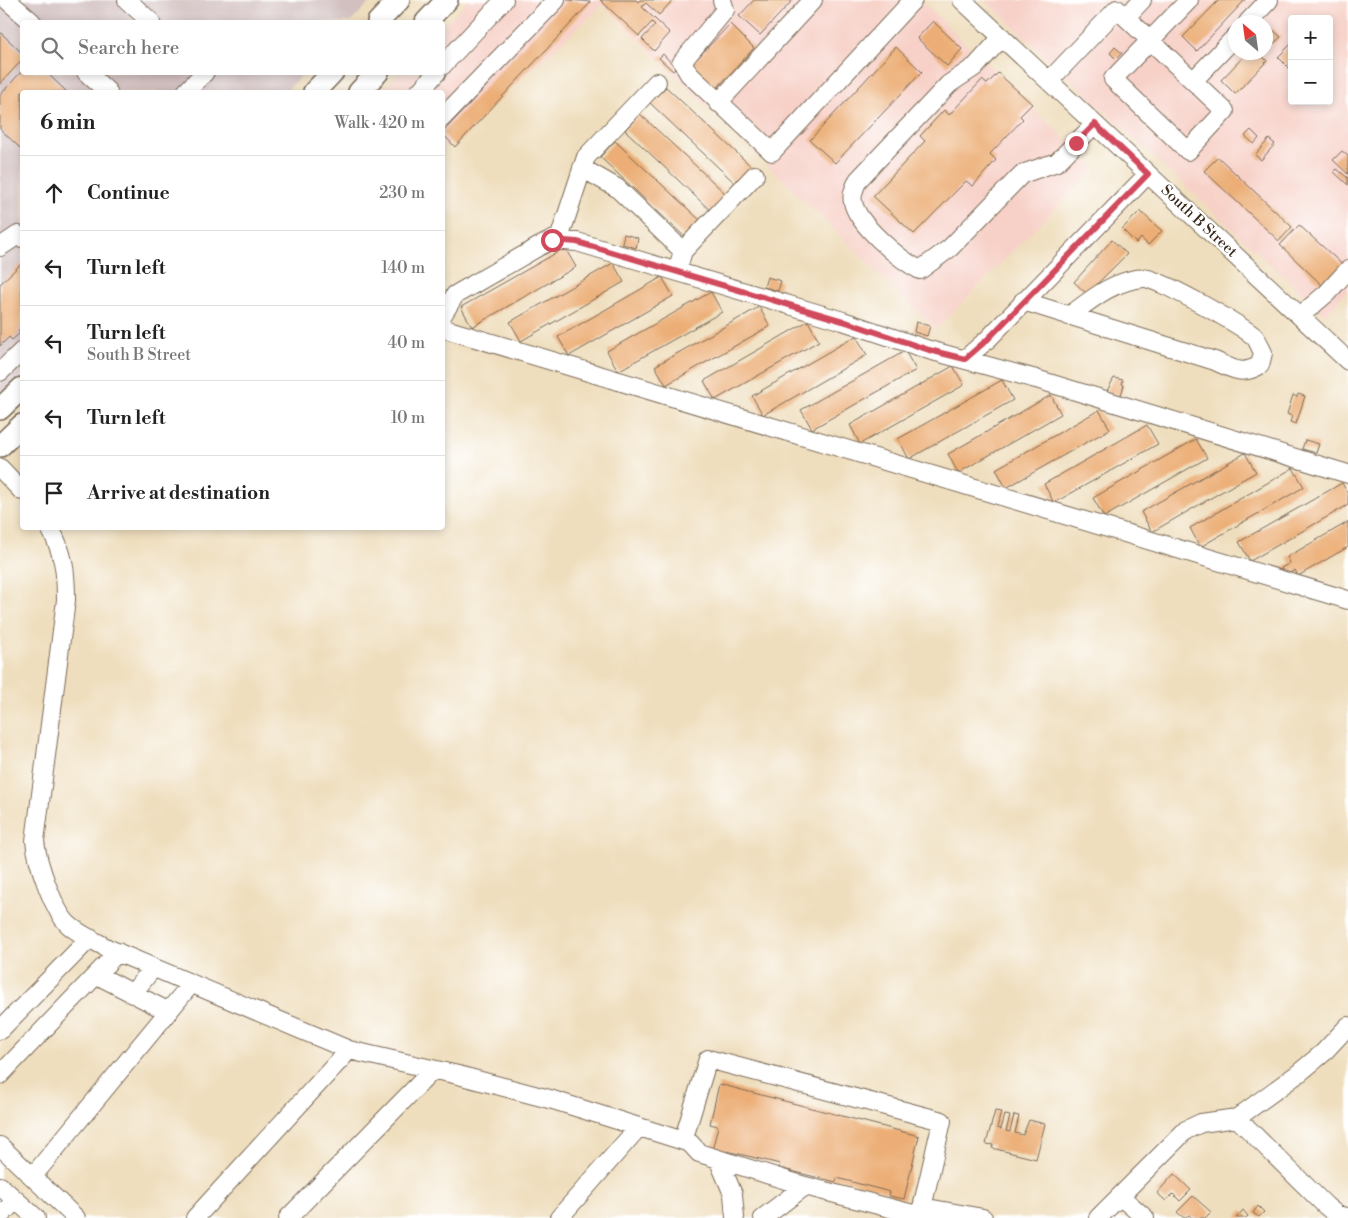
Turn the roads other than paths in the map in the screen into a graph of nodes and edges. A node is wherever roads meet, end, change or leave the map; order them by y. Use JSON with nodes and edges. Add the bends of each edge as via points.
{"nodes":[{"id":1,"x":7,"y":0,"type":"edge"},
{"id":2,"x":127,"y":0,"type":"edge"},
{"id":3,"x":399,"y":0,"type":"edge"},
{"id":4,"x":447,"y":0,"type":"edge"},
{"id":5,"x":504,"y":0,"type":"edge"},
{"id":6,"x":556,"y":0,"type":"edge"},
{"id":7,"x":722,"y":0,"type":"edge"},
{"id":8,"x":813,"y":0,"type":"edge"},
{"id":9,"x":913,"y":0,"type":"edge"},
{"id":10,"x":962,"y":0,"type":"edge"},
{"id":11,"x":1142,"y":0,"type":"edge"},
{"id":12,"x":1189,"y":0,"type":"edge"},
{"id":13,"x":1269,"y":0,"type":"edge"},
{"id":14,"x":1121,"y":9,"type":"edge"},
{"id":15,"x":1255,"y":15,"type":"edge"},
{"id":16,"x":30,"y":20,"type":"edge"},
{"id":17,"x":149,"y":20,"type":"edge"},
{"id":18,"x":380,"y":20,"type":"edge"},
{"id":19,"x":428,"y":20,"type":"edge"},
{"id":20,"x":1002,"y":37,"type":"junction"},
{"id":21,"x":1151,"y":40,"type":"junction"},
{"id":22,"x":1228,"y":44,"type":"edge"},
{"id":23,"x":445,"y":63,"type":"edge"},
{"id":24,"x":89,"y":75,"type":"edge"},
{"id":25,"x":202,"y":75,"type":"edge"},
{"id":26,"x":330,"y":75,"type":"edge"},
{"id":27,"x":375,"y":75,"type":"edge"},
{"id":28,"x":434,"y":75,"type":"edge"},
{"id":29,"x":1048,"y":81,"type":"junction"},
{"id":30,"x":1193,"y":81,"type":"junction"},
{"id":31,"x":658,"y":82,"type":"dead end"},
{"id":32,"x":106,"y":90,"type":"edge"},
{"id":33,"x":188,"y":90,"type":"edge"},
{"id":34,"x":316,"y":90,"type":"edge"},
{"id":35,"x":361,"y":90,"type":"edge"},
{"id":36,"x":420,"y":90,"type":"edge"},
{"id":37,"x":718,"y":103,"type":"junction"},
{"id":38,"x":445,"y":115,"type":"edge"},
{"id":39,"x":1095,"y":124,"type":"junction"},
{"id":40,"x":582,"y":168,"type":"junction"},
{"id":41,"x":1148,"y":174,"type":"junction"},
{"id":42,"x":755,"y":175,"type":"dead end"},
{"id":43,"x":20,"y":236,"type":"edge"},
{"id":44,"x":560,"y":239,"type":"junction"},
{"id":45,"x":2,"y":243,"type":"edge"},
{"id":46,"x":684,"y":251,"type":"junction"},
{"id":47,"x":1348,"y":270,"type":"edge"},
{"id":48,"x":676,"y":271,"type":"junction"},
{"id":49,"x":1023,"y":301,"type":"junction"},
{"id":50,"x":445,"y":311,"type":"edge"},
{"id":51,"x":1069,"y":316,"type":"junction"},
{"id":52,"x":1300,"y":316,"type":"junction"},
{"id":53,"x":445,"y":329,"type":"edge"},
{"id":54,"x":20,"y":352,"type":"edge"},
{"id":55,"x":965,"y":359,"type":"junction"},
{"id":56,"x":1348,"y":361,"type":"edge"},
{"id":57,"x":0,"y":372,"type":"edge"},
{"id":58,"x":20,"y":390,"type":"edge"},
{"id":59,"x":0,"y":409,"type":"edge"},
{"id":60,"x":20,"y":427,"type":"edge"},
{"id":61,"x":0,"y":446,"type":"edge"},
{"id":62,"x":0,"y":468,"type":"edge"},
{"id":63,"x":1348,"y":474,"type":"edge"},
{"id":64,"x":20,"y":489,"type":"edge"},
{"id":65,"x":52,"y":530,"type":"edge"},
{"id":66,"x":1347,"y":599,"type":"edge"},
{"id":67,"x":90,"y":938,"type":"junction"},
{"id":68,"x":118,"y":952,"type":"junction"},
{"id":69,"x":153,"y":968,"type":"junction"},
{"id":70,"x":97,"y":975,"type":"junction"},
{"id":71,"x":191,"y":984,"type":"junction"},
{"id":72,"x":132,"y":994,"type":"junction"},
{"id":73,"x":169,"y":1012,"type":"junction"},
{"id":74,"x":1348,"y":1026,"type":"edge"},
{"id":75,"x":0,"y":1030,"type":"edge"},
{"id":76,"x":349,"y":1050,"type":"junction"},
{"id":77,"x":433,"y":1070,"type":"junction"},
{"id":78,"x":0,"y":1075,"type":"edge"},
{"id":79,"x":1237,"y":1118,"type":"junction"},
{"id":80,"x":638,"y":1128,"type":"junction"},
{"id":81,"x":683,"y":1141,"type":"junction"},
{"id":82,"x":0,"y":1146,"type":"edge"},
{"id":83,"x":718,"y":1159,"type":"junction"},
{"id":84,"x":33,"y":1176,"type":"junction"},
{"id":85,"x":0,"y":1186,"type":"edge"},
{"id":86,"x":805,"y":1186,"type":"junction"},
{"id":87,"x":1120,"y":1196,"type":"junction"},
{"id":88,"x":16,"y":1200,"type":"junction"},
{"id":89,"x":921,"y":1212,"type":"junction"},
{"id":90,"x":0,"y":1216,"type":"edge"},
{"id":91,"x":1348,"y":1216,"type":"edge"},
{"id":92,"x":36,"y":1218,"type":"edge"},
{"id":93,"x":76,"y":1218,"type":"edge"},
{"id":94,"x":196,"y":1218,"type":"edge"},
{"id":95,"x":288,"y":1218,"type":"edge"},
{"id":96,"x":559,"y":1218,"type":"edge"},
{"id":97,"x":735,"y":1218,"type":"edge"},
{"id":98,"x":763,"y":1218,"type":"edge"},
{"id":99,"x":983,"y":1218,"type":"edge"},
{"id":100,"x":1098,"y":1218,"type":"edge"},
{"id":101,"x":1145,"y":1218,"type":"edge"}],
"edges":[{"from":1,"to":16,"type":"street"},
{"from":2,"to":17,"type":"street"},
{"from":3,"to":18,"type":"main road"},
{"from":4,"to":19,"type":"main road"},
{"from":5,"to":23,"type":"street"},
{"from":6,"to":38,"type":"street"},
{"from":7,"to":37,"type":"street","via":[[725,10],[682,62],[689,74]]},
{"from":8,"to":37,"type":"street"},
{"from":9,"to":37,"type":"street","via":[[772,152]]},
{"from":10,"to":20,"type":"street","name":"South B Street"},
{"from":11,"to":14,"type":"street"},
{"from":12,"to":21,"type":"street"},
{"from":13,"to":15,"type":"street"},
{"from":14,"to":21,"type":"street"},
{"from":14,"to":29,"type":"street"},
{"from":20,"to":29,"type":"street","name":"South B Street"},
{"from":20,"to":39,"type":"street","via":[[976,66],[949,84],[858,180],[852,194],[861,219],[903,261],[920,270],[950,248],[1022,174],[1057,162]]},
{"from":21,"to":30,"type":"street"},
{"from":21,"to":30,"type":"street","via":[[1113,79],[1188,151],[1225,112]]},
{"from":22,"to":30,"type":"street"},
{"from":24,"to":32,"type":"street"},
{"from":25,"to":33,"type":"street"},
{"from":26,"to":34,"type":"main road"},
{"from":27,"to":35,"type":"main road"},
{"from":28,"to":36,"type":"street"},
{"from":29,"to":39,"type":"street","name":"South B Street"},
{"from":31,"to":40,"type":"street","via":[[590,151]]},
{"from":39,"to":41,"type":"street","name":"South B Street"},
{"from":40,"to":44,"type":"street"},
{"from":40,"to":46,"type":"street","via":[[617,188]]},
{"from":41,"to":49,"type":"street"},
{"from":41,"to":52,"type":"street","name":"South B Street"},
{"from":42,"to":46,"type":"street"},
{"from":43,"to":45,"type":"street"},
{"from":44,"to":48,"type":"street"},
{"from":44,"to":50,"type":"street","via":[[538,247],[460,292]]},
{"from":46,"to":48,"type":"street"},
{"from":47,"to":52,"type":"street"},
{"from":48,"to":55,"type":"street"},
{"from":49,"to":51,"type":"street"},
{"from":49,"to":55,"type":"street"},
{"from":51,"to":51,"type":"street","via":[[1215,361],[1240,372],[1260,365],[1263,353],[1253,335],[1146,277],[1119,282]]},
{"from":52,"to":56,"type":"street","name":"South B Street"},
{"from":53,"to":66,"type":"street"},
{"from":54,"to":57,"type":"street"},
{"from":55,"to":63,"type":"street"},
{"from":58,"to":59,"type":"main road"},
{"from":60,"to":61,"type":"main road"},
{"from":62,"to":64,"type":"street"},
{"from":65,"to":67,"type":"street","via":[[62,549],[65,564],[66,600],[35,841],[39,866],[62,916],[69,926]]},
{"from":67,"to":68,"type":"street"},
{"from":67,"to":75,"type":"street"},
{"from":68,"to":69,"type":"street"},
{"from":68,"to":70,"type":"street"},
{"from":69,"to":71,"type":"street"},
{"from":69,"to":72,"type":"street"},
{"from":70,"to":72,"type":"street"},
{"from":70,"to":78,"type":"street"},
{"from":71,"to":73,"type":"street"},
{"from":71,"to":76,"type":"street"},
{"from":72,"to":73,"type":"street"},
{"from":73,"to":84,"type":"street"},
{"from":74,"to":79,"type":"street","via":[[1323,1054]]},
{"from":76,"to":77,"type":"street"},
{"from":76,"to":94,"type":"street"},
{"from":77,"to":80,"type":"street","via":[[553,1100]]},
{"from":77,"to":95,"type":"street"},
{"from":79,"to":87,"type":"street","via":[[1201,1123],[1186,1130]]},
{"from":79,"to":91,"type":"street","via":[[1326,1206],[1337,1214]]},
{"from":80,"to":81,"type":"street"},
{"from":80,"to":96,"type":"street"},
{"from":81,"to":83,"type":"street","via":[[690,1143],[699,1153]]},
{"from":81,"to":89,"type":"street","via":[[708,1059],[942,1121]]},
{"from":82,"to":84,"type":"street"},
{"from":83,"to":86,"type":"street"},
{"from":83,"to":97,"type":"street","via":[[733,1194]]},
{"from":84,"to":93,"type":"street"},
{"from":85,"to":88,"type":"street"},
{"from":86,"to":89,"type":"street","via":[[913,1214]]},
{"from":86,"to":98,"type":"street"},
{"from":87,"to":100,"type":"street"},
{"from":87,"to":101,"type":"street"},
{"from":88,"to":90,"type":"street"},
{"from":88,"to":92,"type":"street"},
{"from":89,"to":99,"type":"street","via":[[933,1209]]}]}
